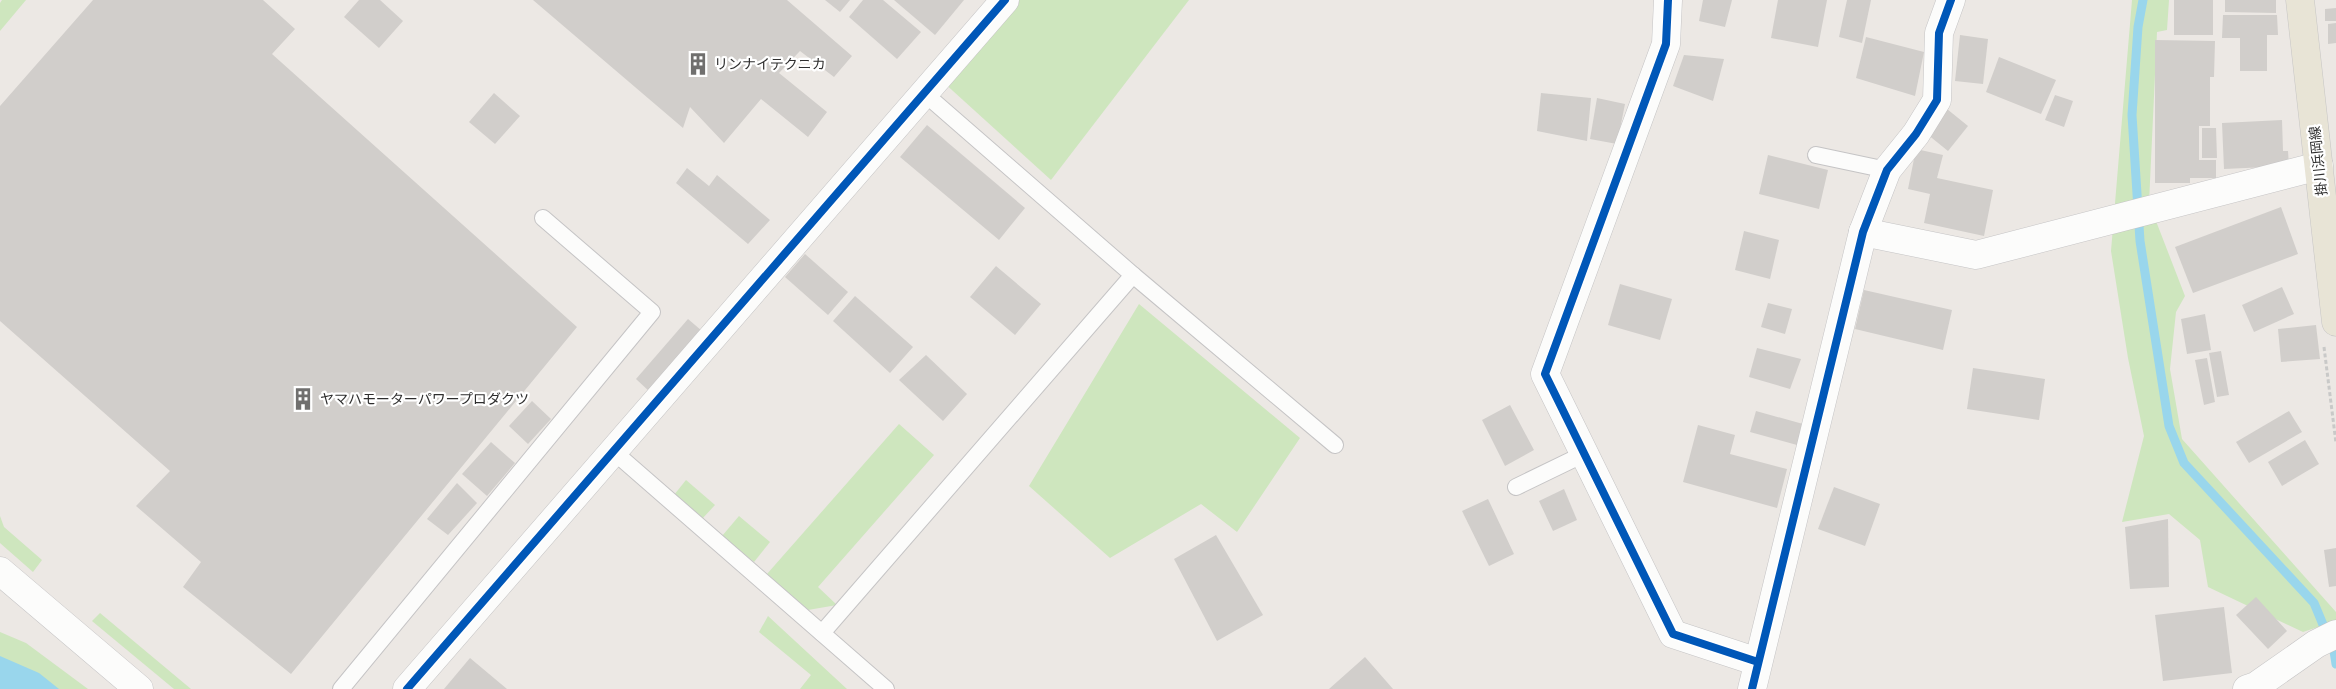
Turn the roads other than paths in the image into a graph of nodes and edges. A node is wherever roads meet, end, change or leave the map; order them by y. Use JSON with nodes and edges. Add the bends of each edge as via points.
{"nodes":[{"id":1,"x":1005,"y":0,"type":"edge"},
{"id":2,"x":1668,"y":0,"type":"edge"},
{"id":3,"x":1951,"y":0,"type":"edge"},
{"id":4,"x":2300,"y":0,"type":"edge"},
{"id":5,"x":924,"y":93,"type":"junction"},
{"id":6,"x":1816,"y":155,"type":"dead end"},
{"id":7,"x":2319,"y":166,"type":"junction"},
{"id":8,"x":1887,"y":170,"type":"junction"},
{"id":9,"x":543,"y":218,"type":"dead end"},
{"id":10,"x":1863,"y":232,"type":"junction"},
{"id":11,"x":1133,"y":276,"type":"junction"},
{"id":12,"x":2336,"y":322,"type":"edge"},
{"id":13,"x":1334,"y":444,"type":"dead end"},
{"id":14,"x":614,"y":451,"type":"junction"},
{"id":15,"x":1584,"y":454,"type":"junction"},
{"id":16,"x":1516,"y":487,"type":"dead end"},
{"id":17,"x":0,"y":571,"type":"edge"},
{"id":18,"x":822,"y":633,"type":"junction"},
{"id":19,"x":2326,"y":639,"type":"edge"},
{"id":20,"x":1758,"y":662,"type":"junction"},
{"id":21,"x":139,"y":689,"type":"edge"},
{"id":22,"x":341,"y":689,"type":"edge"},
{"id":23,"x":407,"y":689,"type":"edge"},
{"id":24,"x":886,"y":689,"type":"edge"},
{"id":25,"x":1752,"y":689,"type":"edge"},
{"id":26,"x":2247,"y":689,"type":"edge"}],
"edges":[{"from":1,"to":5,"type":"street"},
{"from":2,"to":15,"type":"street","via":[[1666,44],[1545,374]]},
{"from":3,"to":8,"type":"street","via":[[1939,33],[1936,100],[1916,134]]},
{"from":4,"to":7,"type":"main road","name":"掛川浜岡線"},
{"from":5,"to":11,"type":"lane"},
{"from":5,"to":14,"type":"street"},
{"from":6,"to":8,"type":"lane"},
{"from":7,"to":10,"type":"street","via":[[1976,255]]},
{"from":7,"to":12,"type":"main road","name":"掛川浜岡線"},
{"from":8,"to":10,"type":"street"},
{"from":9,"to":22,"type":"lane","via":[[652,312]]},
{"from":10,"to":20,"type":"street"},
{"from":11,"to":13,"type":"lane"},
{"from":11,"to":18,"type":"lane"},
{"from":14,"to":18,"type":"lane"},
{"from":14,"to":23,"type":"street"},
{"from":15,"to":16,"type":"lane"},
{"from":15,"to":20,"type":"street","via":[[1673,634]]},
{"from":17,"to":21,"type":"street"},
{"from":18,"to":24,"type":"lane"},
{"from":19,"to":26,"type":"street"},
{"from":20,"to":25,"type":"street"}]}
